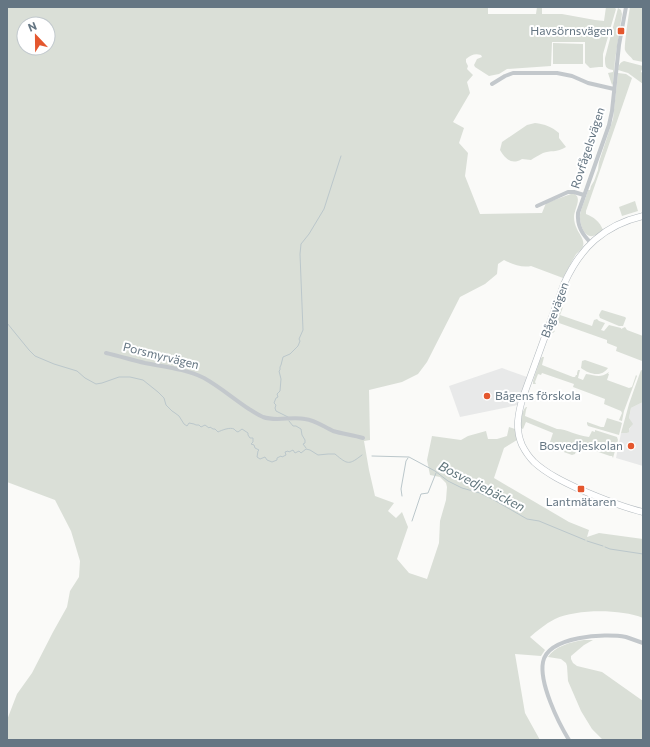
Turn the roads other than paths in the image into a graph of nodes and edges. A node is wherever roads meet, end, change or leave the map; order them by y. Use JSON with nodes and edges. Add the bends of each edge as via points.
{"nodes":[{"id":1,"x":624,"y":7,"type":"edge"},
{"id":2,"x":492,"y":84,"type":"dead end"},
{"id":3,"x":614,"y":89,"type":"junction"},
{"id":4,"x":584,"y":195,"type":"junction"},
{"id":5,"x":537,"y":206,"type":"dead end"},
{"id":6,"x":643,"y":216,"type":"edge"},
{"id":7,"x":591,"y":243,"type":"junction"},
{"id":8,"x":106,"y":353,"type":"dead end"},
{"id":9,"x":363,"y":438,"type":"dead end"},
{"id":10,"x":643,"y":512,"type":"edge"},
{"id":11,"x":643,"y":644,"type":"edge"},
{"id":12,"x":569,"y":740,"type":"edge"}],
"edges":[{"from":1,"to":3,"type":"street","name":"Rovfågelsvägen"},
{"from":2,"to":3,"type":"street","via":[[513,72],[557,73]]},
{"from":3,"to":4,"type":"street","name":"Rovfågelsvägen","via":[[609,125]]},
{"from":4,"to":5,"type":"street","via":[[568,192]]},
{"from":4,"to":7,"type":"street","name":"Rovfågelsvägen","via":[[578,221],[580,230]]},
{"from":6,"to":7,"type":"street","name":"Bågevägen","via":[[624,221],[602,233]]},
{"from":7,"to":10,"type":"street","name":"Bågevägen","via":[[569,272],[561,291],[518,414],[520,440],[534,462],[550,474],[591,494]]},
{"from":8,"to":9,"type":"street","name":"Porsmyrvägen","via":[[194,373],[262,417],[278,420],[306,419],[334,431]]},
{"from":11,"to":12,"type":"street","via":[[624,637],[585,637],[555,646],[544,657],[544,686]]}]}
